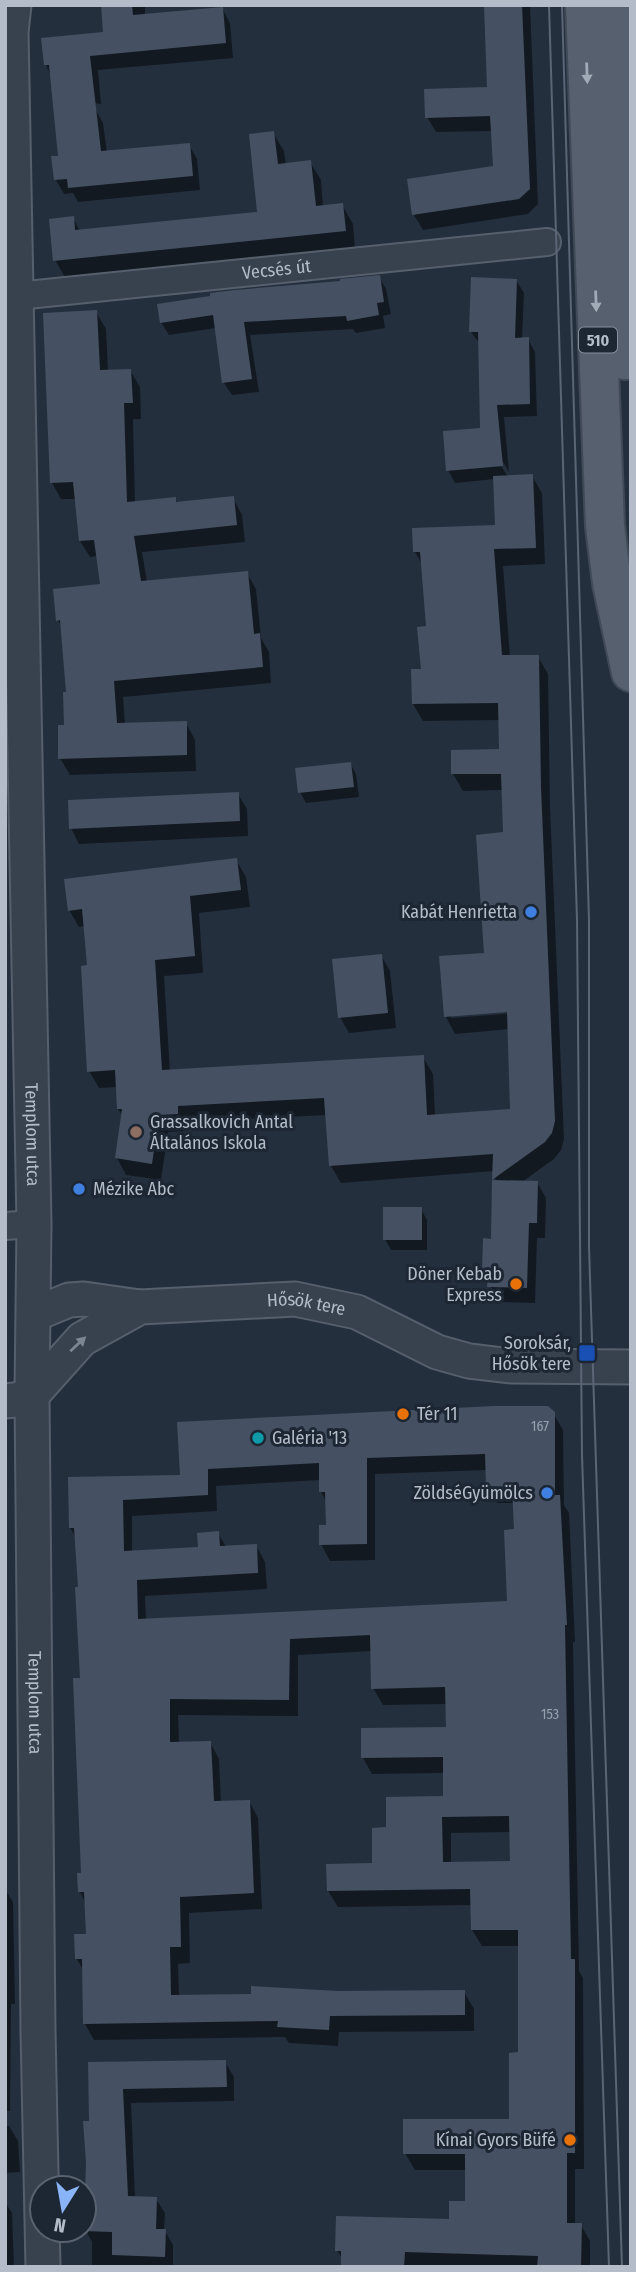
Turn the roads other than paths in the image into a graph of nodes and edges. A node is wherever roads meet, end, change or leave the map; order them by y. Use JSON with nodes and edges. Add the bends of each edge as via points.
{"nodes":[{"id":1,"x":14,"y":5,"type":"edge"},
{"id":2,"x":585,"y":5,"type":"edge"},
{"id":3,"x":617,"y":5,"type":"edge"},
{"id":4,"x":547,"y":242,"type":"dead end"},
{"id":5,"x":11,"y":297,"type":"edge"},
{"id":6,"x":631,"y":586,"type":"edge"},
{"id":7,"x":631,"y":672,"type":"edge"},
{"id":8,"x":20,"y":1225,"type":"edge"},
{"id":9,"x":140,"y":1307,"type":"junction"},
{"id":10,"x":35,"y":1314,"type":"junction"},
{"id":11,"x":631,"y":1367,"type":"edge"},
{"id":12,"x":19,"y":1398,"type":"edge"},
{"id":13,"x":43,"y":2267,"type":"edge"}],
"edges":[{"from":1,"to":5,"type":"street","name":"Templom utca"},
{"from":2,"to":7,"type":"main road","number":"510","one_way":true,"via":[[605,526]]},
{"from":3,"to":6,"type":"main road"},
{"from":4,"to":5,"type":"street","name":"Vecsés út"},
{"from":5,"to":8,"type":"street","name":"Templom utca"},
{"from":8,"to":10,"type":"street","name":"Templom utca"},
{"from":9,"to":10,"type":"street","via":[[83,1298]]},
{"from":9,"to":11,"type":"street","name":"Hősök tere","via":[[295,1299],[356,1312],[437,1352],[469,1361]]},
{"from":12,"to":9,"type":"street","name":"Hősök tere","one_way":true,"via":[[82,1339]]},
{"from":10,"to":12,"type":"street","name":"Templom utca"},
{"from":12,"to":13,"type":"street","name":"Templom utca"}]}
